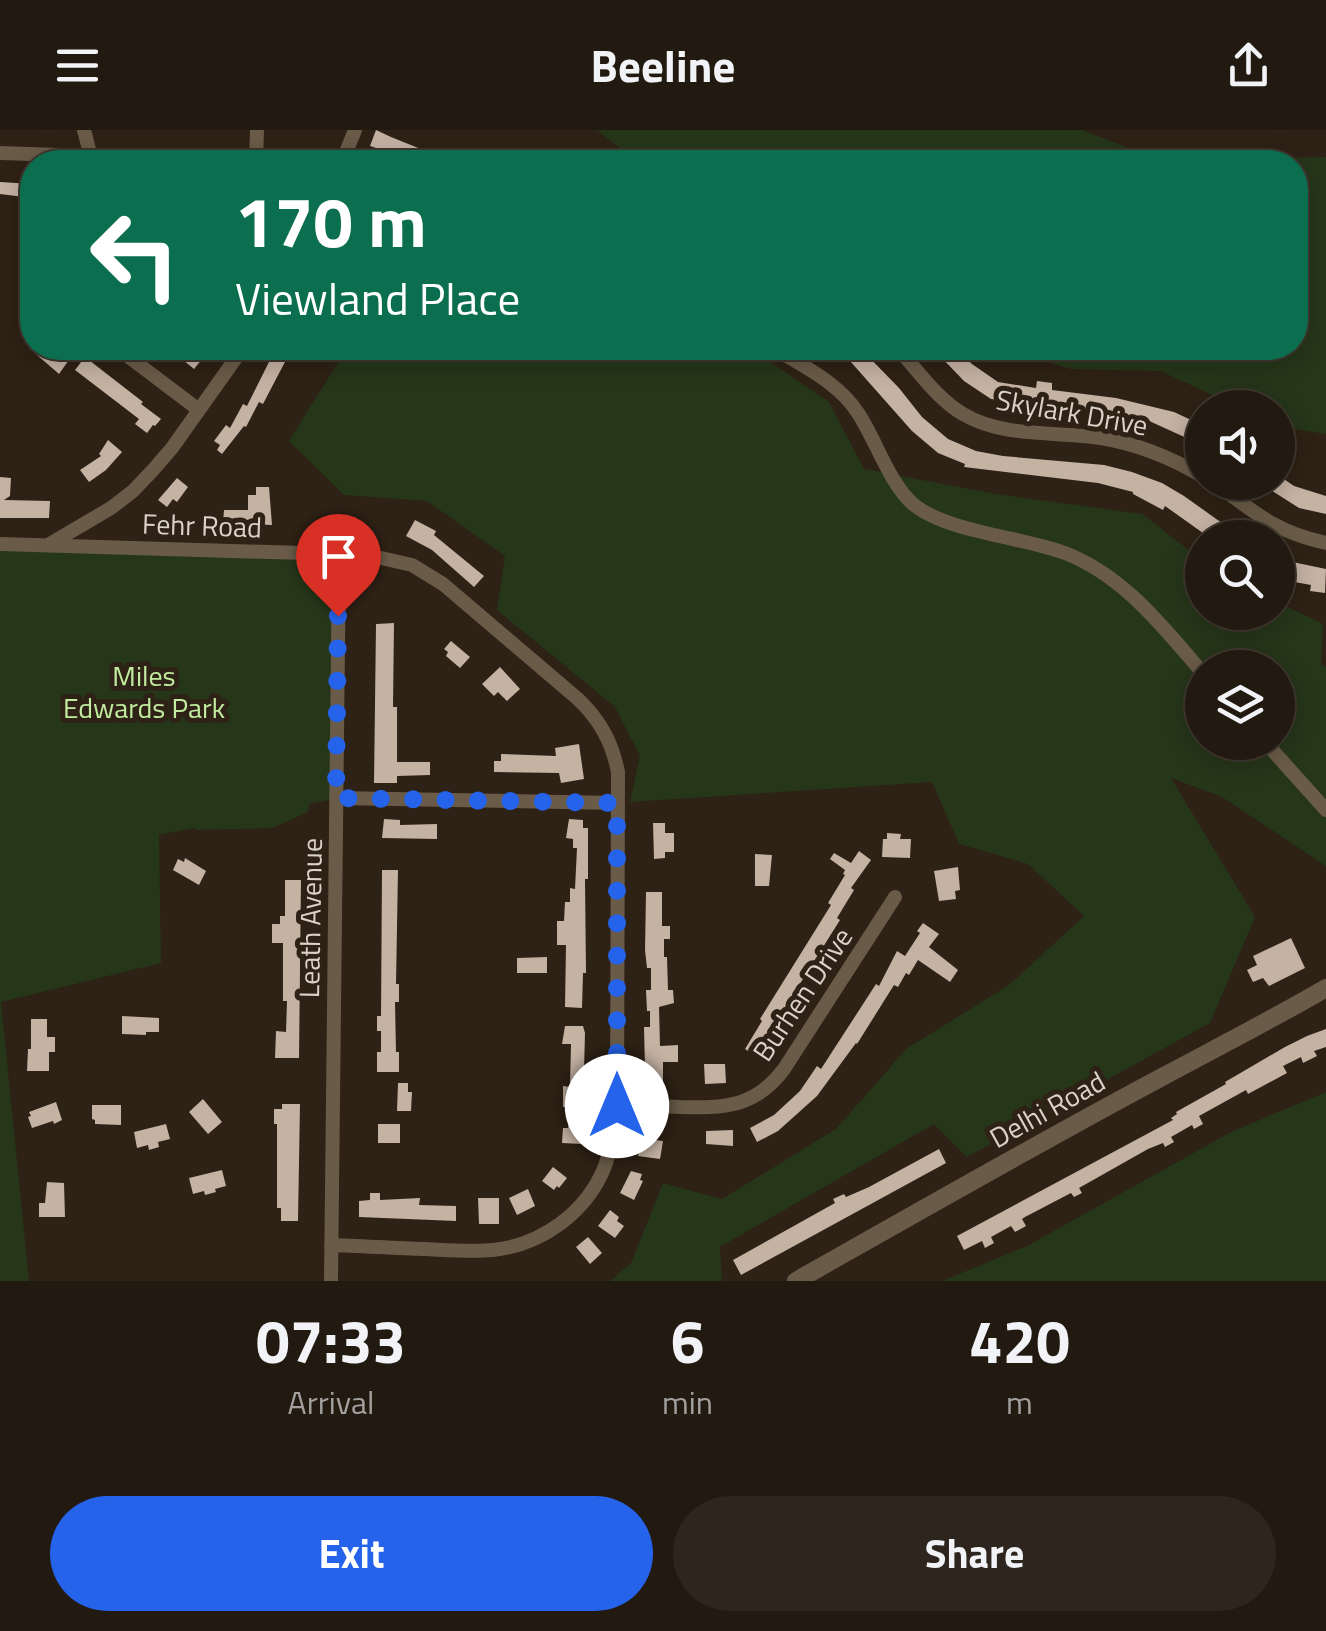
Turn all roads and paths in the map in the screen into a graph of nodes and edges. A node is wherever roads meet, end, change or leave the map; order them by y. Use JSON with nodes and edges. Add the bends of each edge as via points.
{"nodes":[{"id":1,"x":133,"y":360,"type":"edge"},
{"id":2,"x":234,"y":360,"type":"edge"},
{"id":3,"x":792,"y":360,"type":"edge"},
{"id":4,"x":908,"y":360,"type":"edge"},
{"id":5,"x":199,"y":410,"type":"junction"},
{"id":6,"x":1185,"y":467,"type":"edge"},
{"id":7,"x":1238,"y":500,"type":"edge"},
{"id":8,"x":1326,"y":542,"type":"edge"},
{"id":9,"x":0,"y":544,"type":"edge"},
{"id":10,"x":47,"y":545,"type":"junction"},
{"id":11,"x":340,"y":555,"type":"junction"},
{"id":12,"x":1185,"y":653,"type":"edge"},
{"id":13,"x":1281,"y":760,"type":"edge"},
{"id":14,"x":336,"y":798,"type":"junction"},
{"id":15,"x":617,"y":803,"type":"junction"},
{"id":16,"x":1326,"y":810,"type":"edge"},
{"id":17,"x":896,"y":896,"type":"dead end"},
{"id":18,"x":1326,"y":988,"type":"edge"},
{"id":19,"x":617,"y":1106,"type":"junction"},
{"id":20,"x":332,"y":1245,"type":"junction"},
{"id":21,"x":331,"y":1281,"type":"edge"},
{"id":22,"x":796,"y":1281,"type":"edge"}],
"edges":[{"from":1,"to":5,"type":"street"},
{"from":2,"to":5,"type":"street"},
{"from":3,"to":12,"type":"street","via":[[858,412],[913,504],[937,518],[1088,564],[1131,594]]},
{"from":4,"to":6,"type":"street","name":"Skylark Drive","via":[[939,396],[982,423],[1126,443]]},
{"from":5,"to":10,"type":"street","via":[[133,490]]},
{"from":7,"to":8,"type":"street","via":[[1285,532]]},
{"from":9,"to":10,"type":"street","name":"Fehr Road"},
{"from":10,"to":11,"type":"street","name":"Fehr Road"},
{"from":11,"to":14,"type":"street","name":"Leath Avenue"},
{"from":11,"to":15,"type":"street","name":"Fehr Road","via":[[412,565],[443,584],[590,711],[609,739]]},
{"from":13,"to":16,"type":"street"},
{"from":14,"to":15,"type":"street"},
{"from":14,"to":20,"type":"street","name":"Leath Avenue"},
{"from":15,"to":19,"type":"street","name":"Fehr Road"},
{"from":17,"to":19,"type":"street","name":"Burhen Drive","via":[[765,1090],[719,1108]]},
{"from":18,"to":22,"type":"street","name":"Delhi Road"},
{"from":19,"to":20,"type":"street","name":"Fehr Road","via":[[596,1184],[572,1214],[535,1239],[481,1251]]},
{"from":20,"to":21,"type":"street","name":"Leath Avenue"}]}
